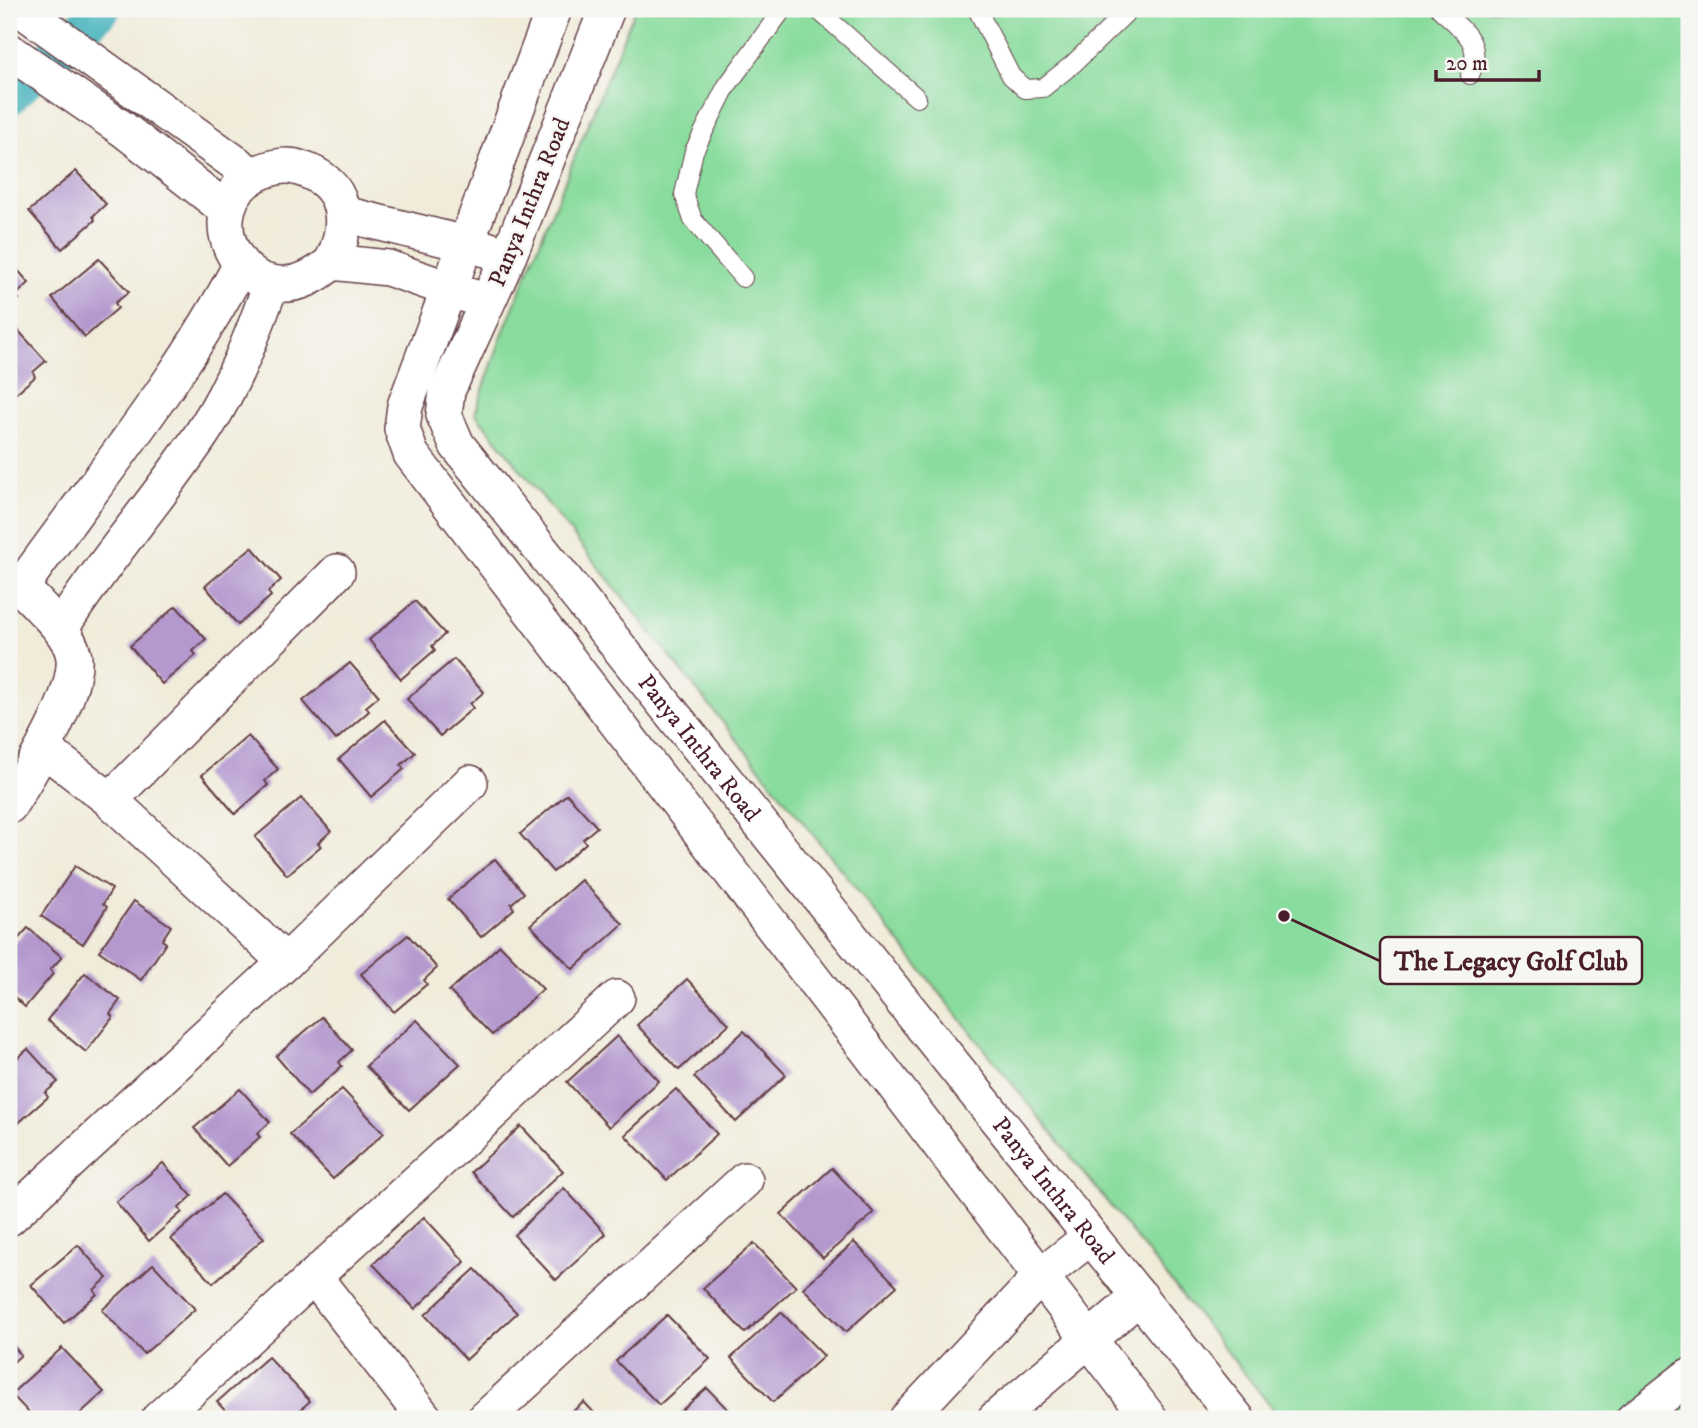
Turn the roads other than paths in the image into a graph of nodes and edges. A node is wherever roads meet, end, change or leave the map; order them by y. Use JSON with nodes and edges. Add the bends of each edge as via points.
{"nodes":[{"id":1,"x":21,"y":9,"type":"edge"},
{"id":2,"x":554,"y":9,"type":"edge"},
{"id":3,"x":607,"y":9,"type":"edge"},
{"id":4,"x":783,"y":9,"type":"edge"},
{"id":5,"x":817,"y":9,"type":"edge"},
{"id":6,"x":977,"y":9,"type":"edge"},
{"id":7,"x":1130,"y":9,"type":"edge"},
{"id":8,"x":1440,"y":9,"type":"edge"},
{"id":9,"x":14,"y":55,"type":"edge"},
{"id":10,"x":1470,"y":75,"type":"dead end"},
{"id":11,"x":917,"y":98,"type":"dead end"},
{"id":12,"x":162,"y":109,"type":"junction"},
{"id":13,"x":139,"y":141,"type":"junction"},
{"id":14,"x":253,"y":175,"type":"junction"},
{"id":15,"x":227,"y":209,"type":"junction"},
{"id":16,"x":344,"y":214,"type":"junction"},
{"id":17,"x":468,"y":244,"type":"junction"},
{"id":18,"x":509,"y":255,"type":"junction"},
{"id":19,"x":332,"y":262,"type":"junction"},
{"id":20,"x":240,"y":266,"type":"junction"},
{"id":21,"x":743,"y":278,"type":"dead end"},
{"id":22,"x":271,"y":284,"type":"junction"},
{"id":23,"x":449,"y":288,"type":"junction"},
{"id":24,"x":488,"y":303,"type":"junction"},
{"id":25,"x":337,"y":572,"type":"dead end"},
{"id":26,"x":15,"y":586,"type":"edge"},
{"id":27,"x":61,"y":628,"type":"junction"},
{"id":28,"x":45,"y":750,"type":"junction"},
{"id":29,"x":470,"y":783,"type":"dead end"},
{"id":30,"x":110,"y":800,"type":"junction"},
{"id":31,"x":9,"y":806,"type":"edge"},
{"id":32,"x":286,"y":961,"type":"junction"},
{"id":33,"x":617,"y":998,"type":"dead end"},
{"id":34,"x":745,"y":1180,"type":"dead end"},
{"id":35,"x":9,"y":1218,"type":"edge"},
{"id":36,"x":1090,"y":1237,"type":"junction"},
{"id":37,"x":1041,"y":1276,"type":"junction"},
{"id":38,"x":315,"y":1278,"type":"junction"},
{"id":39,"x":1140,"y":1296,"type":"junction"},
{"id":40,"x":1088,"y":1339,"type":"junction"},
{"id":41,"x":1689,"y":1376,"type":"edge"},
{"id":42,"x":159,"y":1419,"type":"edge"},
{"id":43,"x":425,"y":1419,"type":"edge"},
{"id":44,"x":485,"y":1419,"type":"edge"},
{"id":45,"x":907,"y":1419,"type":"edge"},
{"id":46,"x":995,"y":1419,"type":"edge"},
{"id":47,"x":1150,"y":1419,"type":"edge"},
{"id":48,"x":1237,"y":1419,"type":"edge"},
{"id":49,"x":1634,"y":1419,"type":"edge"}],
"edges":[{"from":1,"to":12,"type":"street"},
{"from":2,"to":17,"type":"street","name":"Panya Inthra Road"},
{"from":3,"to":18,"type":"street","name":"Panya Inthra Road"},
{"from":4,"to":21,"type":"lane","via":[[726,87],[694,152],[684,194],[693,220]]},
{"from":5,"to":11,"type":"lane"},
{"from":6,"to":7,"type":"lane","via":[[1011,76],[1025,89],[1043,88]]},
{"from":8,"to":10,"type":"lane","via":[[1474,45],[1477,58]]},
{"from":9,"to":13,"type":"street"},
{"from":12,"to":13,"type":"street"},
{"from":12,"to":14,"type":"street"},
{"from":13,"to":15,"type":"street"},
{"from":14,"to":15,"type":"street","via":[[237,190]]},
{"from":14,"to":16,"type":"street","via":[[274,167],[308,171],[335,192]]},
{"from":15,"to":20,"type":"street","via":[[227,239]]},
{"from":16,"to":17,"type":"street"},
{"from":16,"to":19,"type":"street","via":[[343,239]]},
{"from":17,"to":18,"type":"street"},
{"from":17,"to":23,"type":"street","name":"Panya Inthra Road"},
{"from":18,"to":24,"type":"street","name":"Panya Inthra Road"},
{"from":19,"to":22,"type":"street","via":[[316,277],[294,285]]},
{"from":19,"to":23,"type":"street","via":[[388,268]]},
{"from":20,"to":22,"type":"street"},
{"from":20,"to":26,"type":"street","via":[[212,320],[150,413]]},
{"from":22,"to":27,"type":"street","via":[[242,362],[205,429],[94,575]]},
{"from":23,"to":24,"type":"street"},
{"from":23,"to":37,"type":"street","name":"Panya Inthra Road","via":[[405,405],[402,429],[411,454]]},
{"from":24,"to":36,"type":"street","name":"Panya Inthra Road","via":[[447,391],[444,415],[457,445]]},
{"from":25,"to":30,"type":"street"},
{"from":26,"to":27,"type":"street"},
{"from":27,"to":28,"type":"street","via":[[74,658]]},
{"from":28,"to":30,"type":"street"},
{"from":28,"to":31,"type":"street"},
{"from":29,"to":32,"type":"street"},
{"from":30,"to":32,"type":"street"},
{"from":32,"to":35,"type":"street"},
{"from":33,"to":38,"type":"street"},
{"from":34,"to":44,"type":"street"},
{"from":36,"to":37,"type":"street"},
{"from":36,"to":39,"type":"street","name":"Panya Inthra Road"},
{"from":37,"to":40,"type":"street","name":"Panya Inthra Road"},
{"from":37,"to":45,"type":"street"},
{"from":38,"to":42,"type":"street"},
{"from":38,"to":43,"type":"street"},
{"from":39,"to":40,"type":"street"},
{"from":39,"to":48,"type":"street","name":"Panya Inthra Road"},
{"from":40,"to":46,"type":"street"},
{"from":40,"to":47,"type":"street","name":"Panya Inthra Road"},
{"from":41,"to":49,"type":"street"}]}
